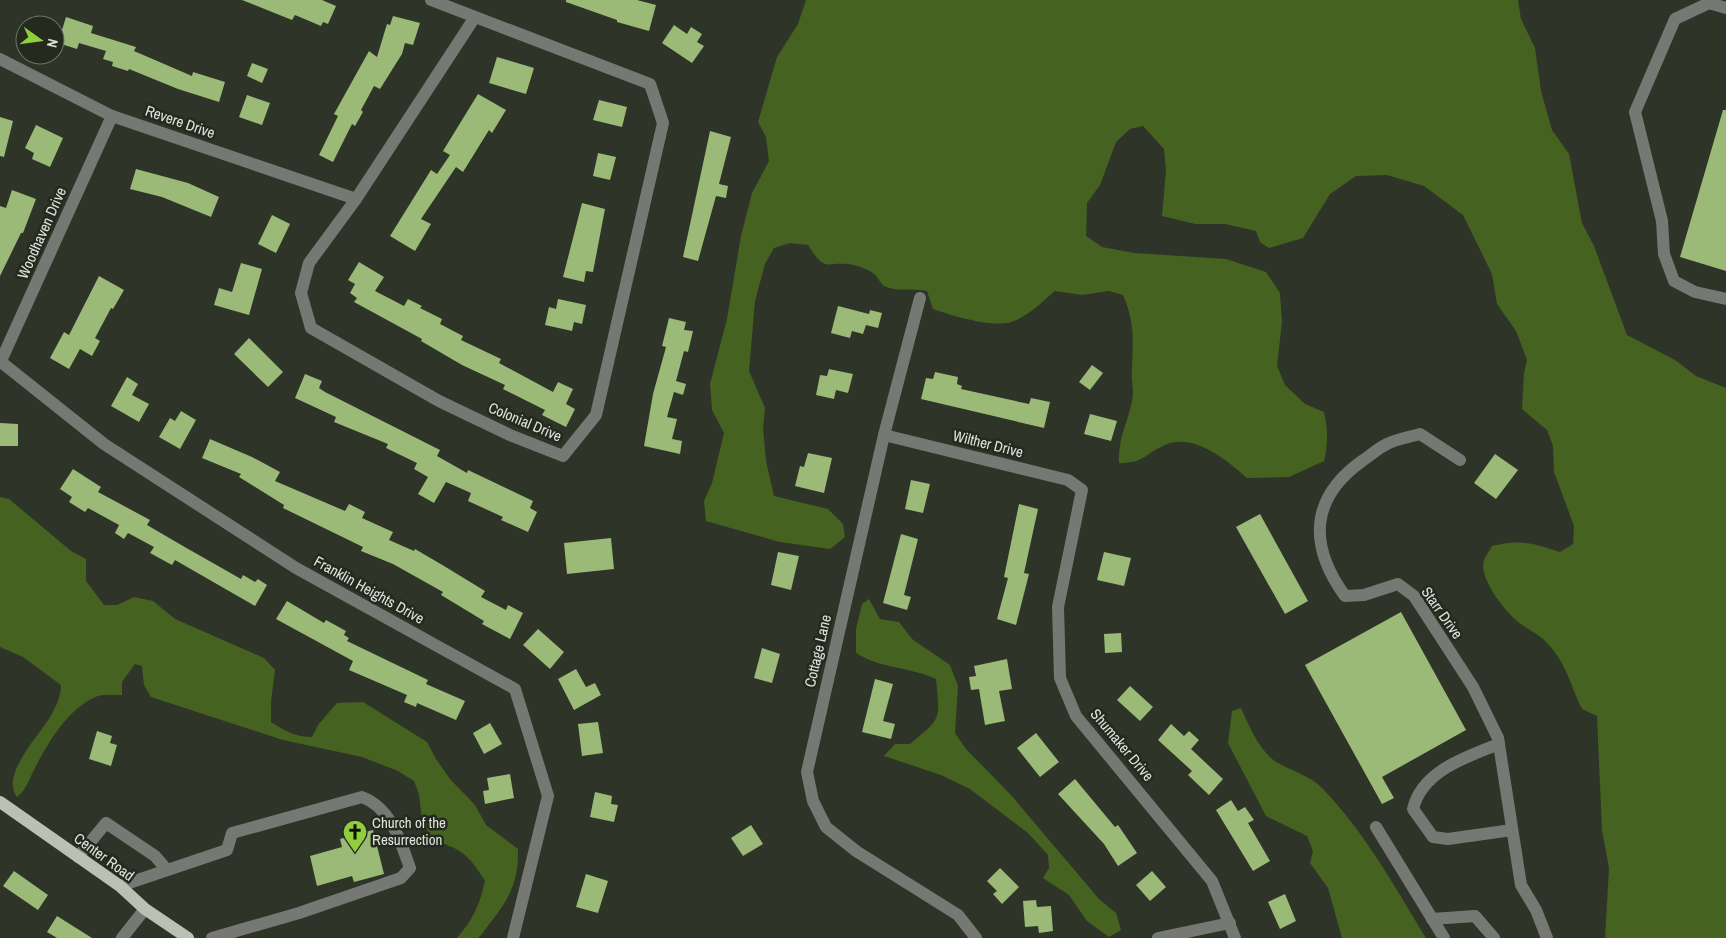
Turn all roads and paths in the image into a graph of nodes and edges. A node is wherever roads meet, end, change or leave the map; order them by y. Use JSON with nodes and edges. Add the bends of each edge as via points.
{"nodes":[{"id":1,"x":431,"y":0,"type":"edge"},
{"id":2,"x":1726,"y":8,"type":"edge"},
{"id":3,"x":475,"y":17,"type":"junction"},
{"id":4,"x":0,"y":59,"type":"edge"},
{"id":5,"x":112,"y":116,"type":"junction"},
{"id":6,"x":356,"y":199,"type":"junction"},
{"id":7,"x":920,"y":298,"type":"dead end"},
{"id":8,"x":1726,"y":299,"type":"edge"},
{"id":9,"x":1,"y":362,"type":"edge"},
{"id":10,"x":884,"y":435,"type":"junction"},
{"id":11,"x":1460,"y":460,"type":"dead end"},
{"id":12,"x":1082,"y":490,"type":"joint"},
{"id":13,"x":1499,"y":744,"type":"junction"},
{"id":14,"x":0,"y":802,"type":"edge"},
{"id":15,"x":1376,"y":827,"type":"dead end"},
{"id":16,"x":1512,"y":830,"type":"junction"},
{"id":17,"x":78,"y":857,"type":"junction"},
{"id":18,"x":167,"y":870,"type":"junction"},
{"id":19,"x":120,"y":886,"type":"junction"},
{"id":20,"x":145,"y":909,"type":"junction"},
{"id":21,"x":1432,"y":919,"type":"junction"},
{"id":22,"x":1230,"y":923,"type":"junction"},
{"id":23,"x":122,"y":938,"type":"edge"},
{"id":24,"x":188,"y":938,"type":"edge"},
{"id":25,"x":212,"y":938,"type":"edge"},
{"id":26,"x":513,"y":938,"type":"edge"},
{"id":27,"x":976,"y":938,"type":"edge"},
{"id":28,"x":1158,"y":938,"type":"edge"},
{"id":29,"x":1235,"y":938,"type":"edge"},
{"id":30,"x":1444,"y":938,"type":"edge"},
{"id":31,"x":1494,"y":938,"type":"edge"},
{"id":32,"x":1547,"y":938,"type":"edge"}],
"edges":[{"from":1,"to":3,"type":"street","name":"Colonial Drive"},
{"from":2,"to":8,"type":"street","via":[[1709,3],[1675,18],[1635,112],[1662,221],[1664,254],[1674,281],[1695,292]]},
{"from":3,"to":6,"type":"street","name":"Colonial Drive"},
{"from":3,"to":6,"type":"street","name":"Colonial Drive","via":[[650,84],[663,123],[596,415],[563,456],[439,401],[311,328],[301,293],[309,262]]},
{"from":4,"to":5,"type":"street","name":"Revere Drive"},
{"from":5,"to":6,"type":"street","name":"Revere Drive"},
{"from":5,"to":9,"type":"street","name":"Woodhaven Drive"},
{"from":7,"to":10,"type":"street","name":"Cottage Lane"},
{"from":9,"to":26,"type":"street","name":"Franklin Heights Drive","via":[[104,444],[296,568],[515,689],[548,796]]},
{"from":10,"to":12,"type":"street","name":"Wilther Drive","via":[[1068,480]]},
{"from":10,"to":27,"type":"street","name":"Cottage Lane","via":[[807,772],[813,801],[826,827],[856,851],[958,915]]},
{"from":11,"to":13,"type":"street","name":"Starr Drive","via":[[1420,434],[1386,444],[1344,474],[1323,506],[1318,536],[1331,576],[1345,596],[1364,596],[1398,584],[1414,596],[1473,687]]},
{"from":12,"to":22,"type":"street","name":"Shumaker Drive","via":[[1058,607],[1060,678],[1076,716],[1212,882]]},
{"from":13,"to":16,"type":"street","name":"Starr Drive"},
{"from":13,"to":16,"type":"street","via":[[1465,757],[1429,780],[1416,795],[1413,809],[1433,837],[1448,839]]},
{"from":14,"to":17,"type":"main road","name":"Center Road"},
{"from":15,"to":21,"type":"street"},
{"from":16,"to":32,"type":"street","name":"Starr Drive","via":[[1521,885]]},
{"from":17,"to":18,"type":"street","via":[[106,823],[155,856]]},
{"from":17,"to":19,"type":"main road","name":"Center Road"},
{"from":18,"to":19,"type":"street"},
{"from":18,"to":25,"type":"street","via":[[227,850],[232,834],[362,797],[386,813],[410,868],[401,878]]},
{"from":19,"to":20,"type":"main road","name":"Center Road"},
{"from":20,"to":23,"type":"street"},
{"from":20,"to":24,"type":"main road","name":"Center Road"},
{"from":21,"to":30,"type":"street"},
{"from":21,"to":31,"type":"street","via":[[1475,916]]},
{"from":22,"to":28,"type":"street"},
{"from":22,"to":29,"type":"street","name":"Shumaker Drive"}]}
